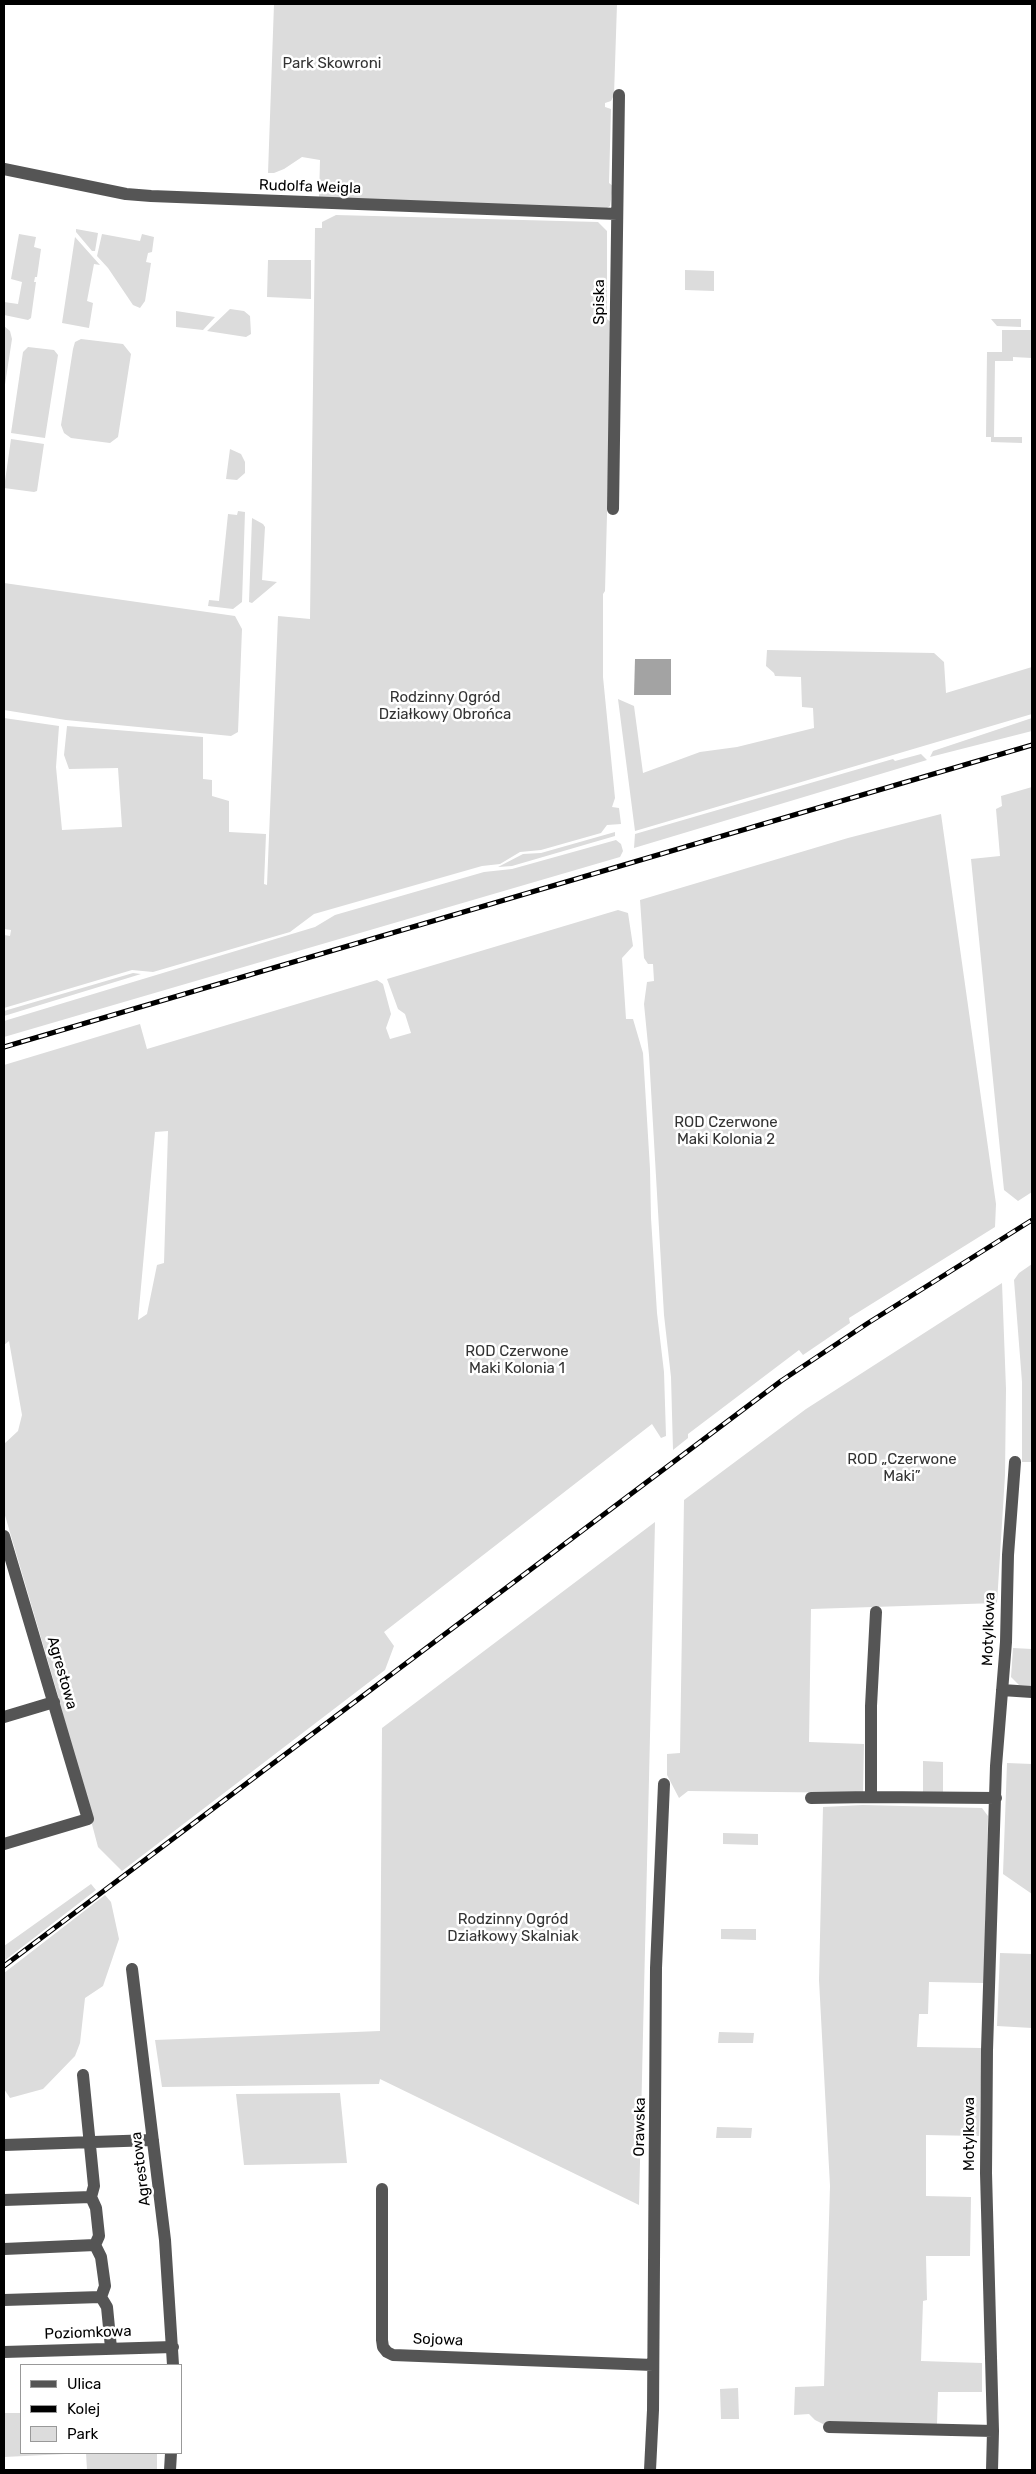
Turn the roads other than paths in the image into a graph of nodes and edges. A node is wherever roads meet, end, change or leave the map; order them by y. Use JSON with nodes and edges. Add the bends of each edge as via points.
{"nodes":[{"id":1,"x":619,"y":95,"type":"dead end"},
{"id":2,"x":4,"y":169,"type":"edge"},
{"id":3,"x":617,"y":214,"type":"junction"},
{"id":4,"x":613,"y":509,"type":"dead end"},
{"id":5,"x":1015,"y":1462,"type":"dead end"},
{"id":6,"x":4,"y":1536,"type":"edge"},
{"id":7,"x":876,"y":1612,"type":"dead end"},
{"id":8,"x":1002,"y":1690,"type":"junction"},
{"id":9,"x":1032,"y":1692,"type":"edge"},
{"id":10,"x":54,"y":1702,"type":"junction"},
{"id":11,"x":4,"y":1717,"type":"edge"},
{"id":12,"x":664,"y":1784,"type":"dead end"},
{"id":13,"x":871,"y":1797,"type":"junction"},
{"id":14,"x":811,"y":1798,"type":"dead end"},
{"id":15,"x":996,"y":1798,"type":"junction"},
{"id":16,"x":4,"y":1844,"type":"edge"},
{"id":17,"x":132,"y":1969,"type":"dead end"},
{"id":18,"x":83,"y":2075,"type":"dead end"},
{"id":19,"x":153,"y":2140,"type":"junction"},
{"id":20,"x":90,"y":2142,"type":"junction"},
{"id":21,"x":4,"y":2145,"type":"edge"},
{"id":22,"x":382,"y":2189,"type":"dead end"},
{"id":23,"x":91,"y":2197,"type":"junction"},
{"id":24,"x":4,"y":2200,"type":"edge"},
{"id":25,"x":95,"y":2245,"type":"junction"},
{"id":26,"x":4,"y":2249,"type":"edge"},
{"id":27,"x":101,"y":2297,"type":"junction"},
{"id":28,"x":4,"y":2300,"type":"edge"},
{"id":29,"x":173,"y":2347,"type":"junction"},
{"id":30,"x":111,"y":2348,"type":"junction"},
{"id":31,"x":4,"y":2352,"type":"edge"},
{"id":32,"x":173,"y":2364,"type":"edge"},
{"id":33,"x":653,"y":2365,"type":"junction"},
{"id":34,"x":829,"y":2427,"type":"dead end"},
{"id":35,"x":993,"y":2431,"type":"junction"},
{"id":36,"x":172,"y":2454,"type":"edge"},
{"id":37,"x":170,"y":2470,"type":"edge"},
{"id":38,"x":650,"y":2470,"type":"edge"},
{"id":39,"x":992,"y":2470,"type":"edge"}],
"edges":[{"from":1,"to":3,"type":"street","name":"Spiska"},
{"from":2,"to":3,"type":"street","name":"Rudolfa Weigla","via":[[126,194],[151,196]]},
{"from":3,"to":4,"type":"street","name":"Spiska"},
{"from":5,"to":8,"type":"street","name":"Motylkowa"},
{"from":6,"to":10,"type":"street","name":"Agrestowa"},
{"from":7,"to":13,"type":"street"},
{"from":8,"to":9,"type":"street"},
{"from":8,"to":15,"type":"street","name":"Motylkowa"},
{"from":10,"to":11,"type":"street"},
{"from":10,"to":16,"type":"street","name":"Agrestowa","via":[[88,1819]]},
{"from":12,"to":33,"type":"street","name":"Orawska","via":[[656,1968]]},
{"from":13,"to":14,"type":"street"},
{"from":13,"to":15,"type":"street"},
{"from":15,"to":35,"type":"street","name":"Motylkowa","via":[[986,2164]]},
{"from":17,"to":19,"type":"street","name":"Agrestowa"},
{"from":18,"to":20,"type":"street"},
{"from":19,"to":20,"type":"street"},
{"from":19,"to":29,"type":"street","name":"Agrestowa","via":[[168,2264]]},
{"from":20,"to":21,"type":"street"},
{"from":20,"to":23,"type":"street","via":[[94,2186]]},
{"from":22,"to":33,"type":"street","name":"Sojowa","via":[[382,2340],[387,2352],[393,2355]]},
{"from":23,"to":24,"type":"street"},
{"from":23,"to":25,"type":"street","via":[[96,2208],[99,2236]]},
{"from":25,"to":26,"type":"street"},
{"from":25,"to":27,"type":"street","via":[[102,2257],[105,2286]]},
{"from":27,"to":28,"type":"street"},
{"from":27,"to":30,"type":"street","via":[[107,2307]]},
{"from":29,"to":30,"type":"street","name":"Poziomkowa"},
{"from":29,"to":32,"type":"street","name":"Agrestowa"},
{"from":30,"to":31,"type":"street","name":"Poziomkowa"},
{"from":33,"to":38,"type":"street","name":"Orawska"},
{"from":34,"to":35,"type":"street"},
{"from":35,"to":39,"type":"street","name":"Motylkowa"},
{"from":36,"to":37,"type":"street"}]}
